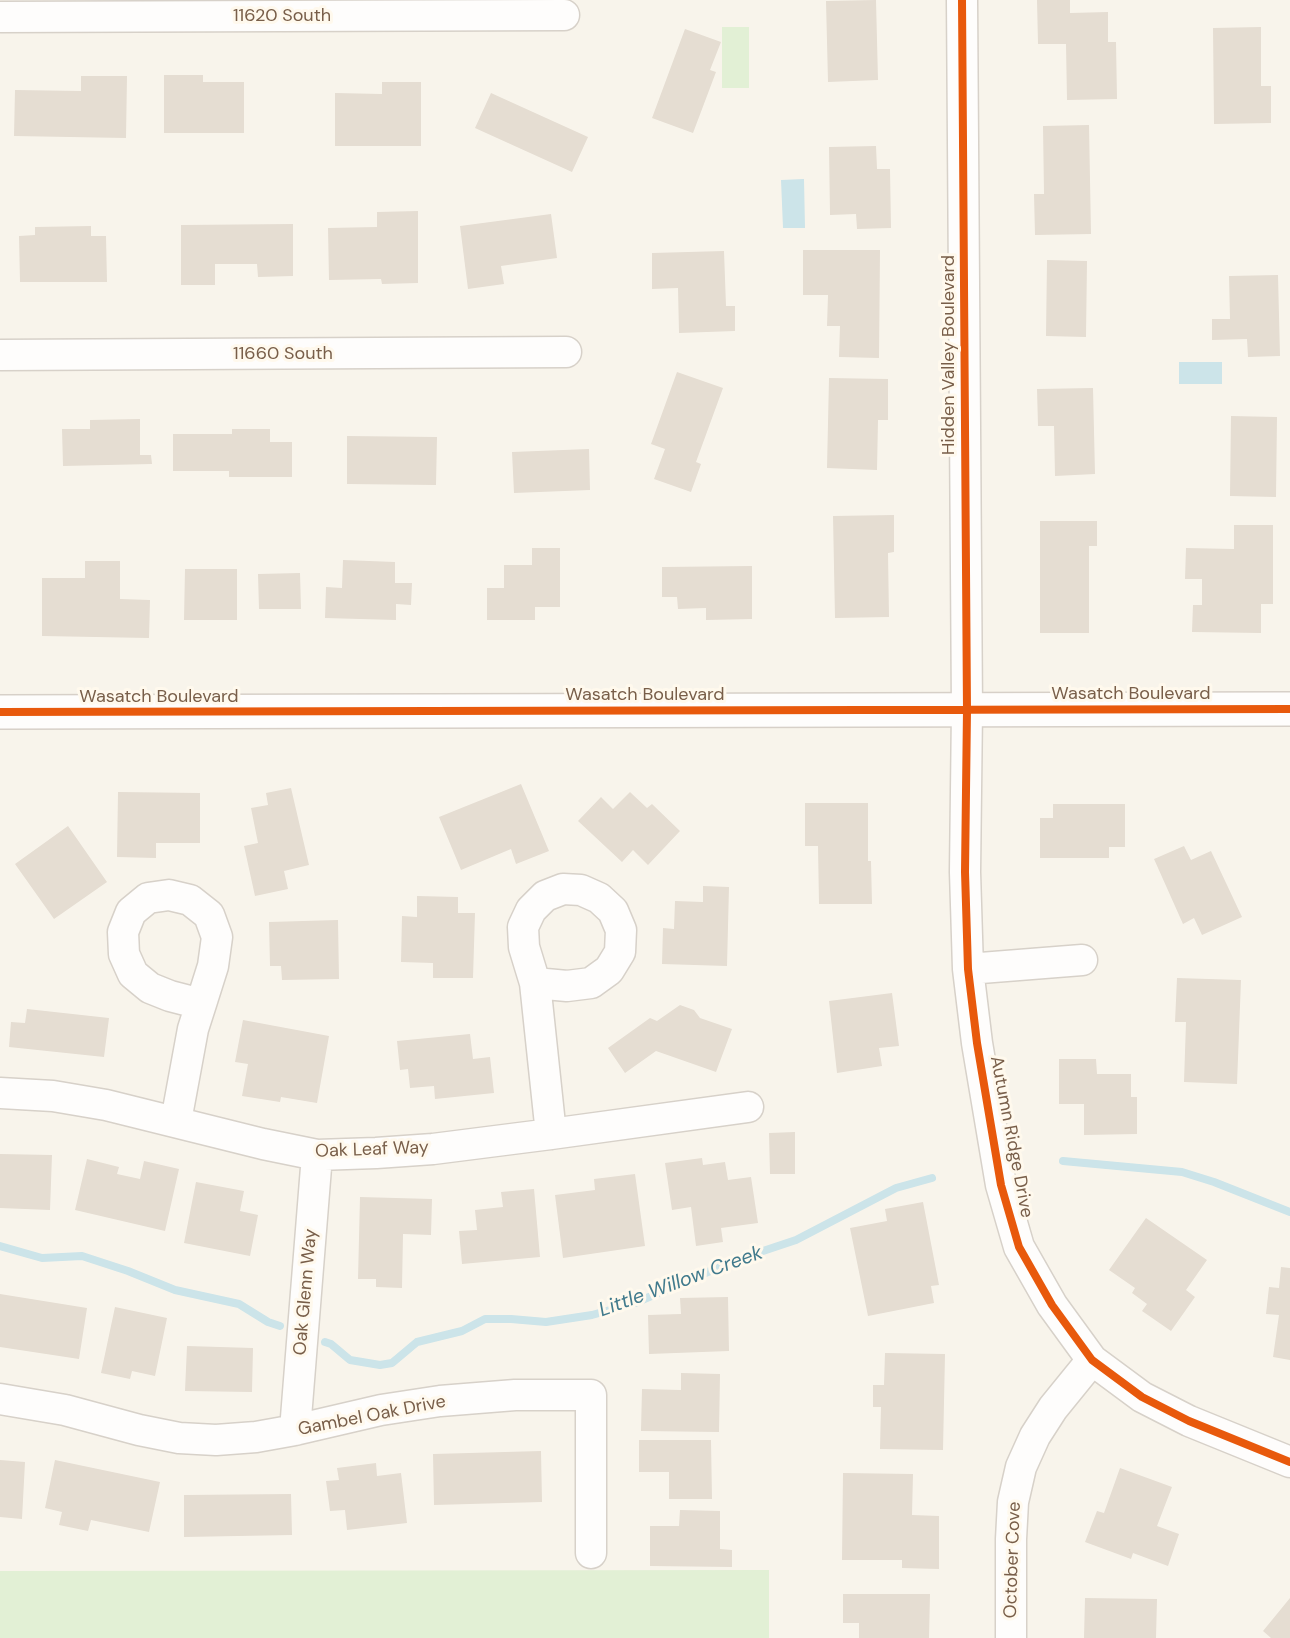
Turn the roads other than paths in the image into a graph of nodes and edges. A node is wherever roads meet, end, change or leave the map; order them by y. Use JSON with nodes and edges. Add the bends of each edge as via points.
{"nodes":[{"id":1,"x":962,"y":0,"type":"edge"},
{"id":2,"x":564,"y":15,"type":"dead end"},
{"id":3,"x":0,"y":17,"type":"edge"},
{"id":4,"x":566,"y":352,"type":"dead end"},
{"id":5,"x":0,"y":355,"type":"edge"},
{"id":6,"x":1290,"y":709,"type":"edge"},
{"id":7,"x":967,"y":710,"type":"junction"},
{"id":8,"x":0,"y":712,"type":"edge"},
{"id":9,"x":1082,"y":960,"type":"dead end"},
{"id":10,"x":968,"y":969,"type":"junction"},
{"id":11,"x":535,"y":983,"type":"dead end"},
{"id":12,"x":201,"y":1004,"type":"dead end"},
{"id":13,"x":0,"y":1093,"type":"edge"},
{"id":14,"x":748,"y":1107,"type":"dead end"},
{"id":15,"x":176,"y":1121,"type":"junction"},
{"id":16,"x":551,"y":1134,"type":"junction"},
{"id":17,"x":318,"y":1155,"type":"junction"},
{"id":18,"x":1092,"y":1360,"type":"junction"},
{"id":19,"x":0,"y":1399,"type":"edge"},
{"id":20,"x":296,"y":1430,"type":"junction"},
{"id":21,"x":1290,"y":1462,"type":"edge"},
{"id":22,"x":591,"y":1553,"type":"dead end"},
{"id":23,"x":1011,"y":1638,"type":"edge"}],
"edges":[{"from":1,"to":7,"type":"street","name":"Hidden Valley Boulevard"},
{"from":2,"to":3,"type":"street","name":"11620 South"},
{"from":4,"to":5,"type":"street","name":"11660 South"},
{"from":6,"to":7,"type":"main road","name":"Wasatch Boulevard"},
{"from":7,"to":8,"type":"main road","name":"Wasatch Boulevard"},
{"from":7,"to":10,"type":"street","name":"Autumn Ridge Drive"},
{"from":9,"to":10,"type":"street"},
{"from":10,"to":18,"type":"street","name":"Autumn Ridge Drive","via":[[1001,1185],[1019,1247],[1052,1305]]},
{"from":11,"to":16,"type":"street"},
{"from":12,"to":15,"type":"street"},
{"from":13,"to":15,"type":"street","name":"Oak Leaf Way","via":[[53,1096]]},
{"from":14,"to":16,"type":"street","name":"Oak Leaf Way"},
{"from":15,"to":17,"type":"street","name":"Oak Leaf Way"},
{"from":16,"to":17,"type":"street","name":"Oak Leaf Way","via":[[422,1150]]},
{"from":17,"to":20,"type":"street","name":"Oak Glenn Way"},
{"from":18,"to":21,"type":"street","name":"Autumn Ridge Drive","via":[[1142,1397],[1189,1421]]},
{"from":18,"to":23,"type":"street","name":"October Cove","via":[[1053,1408],[1021,1467],[1013,1503]]},
{"from":19,"to":20,"type":"street","name":"Gambel Oak Drive","via":[[65,1410],[179,1438],[216,1440]]},
{"from":20,"to":22,"type":"street","name":"Gambel Oak Drive","via":[[440,1401],[515,1395],[591,1395]]}]}
